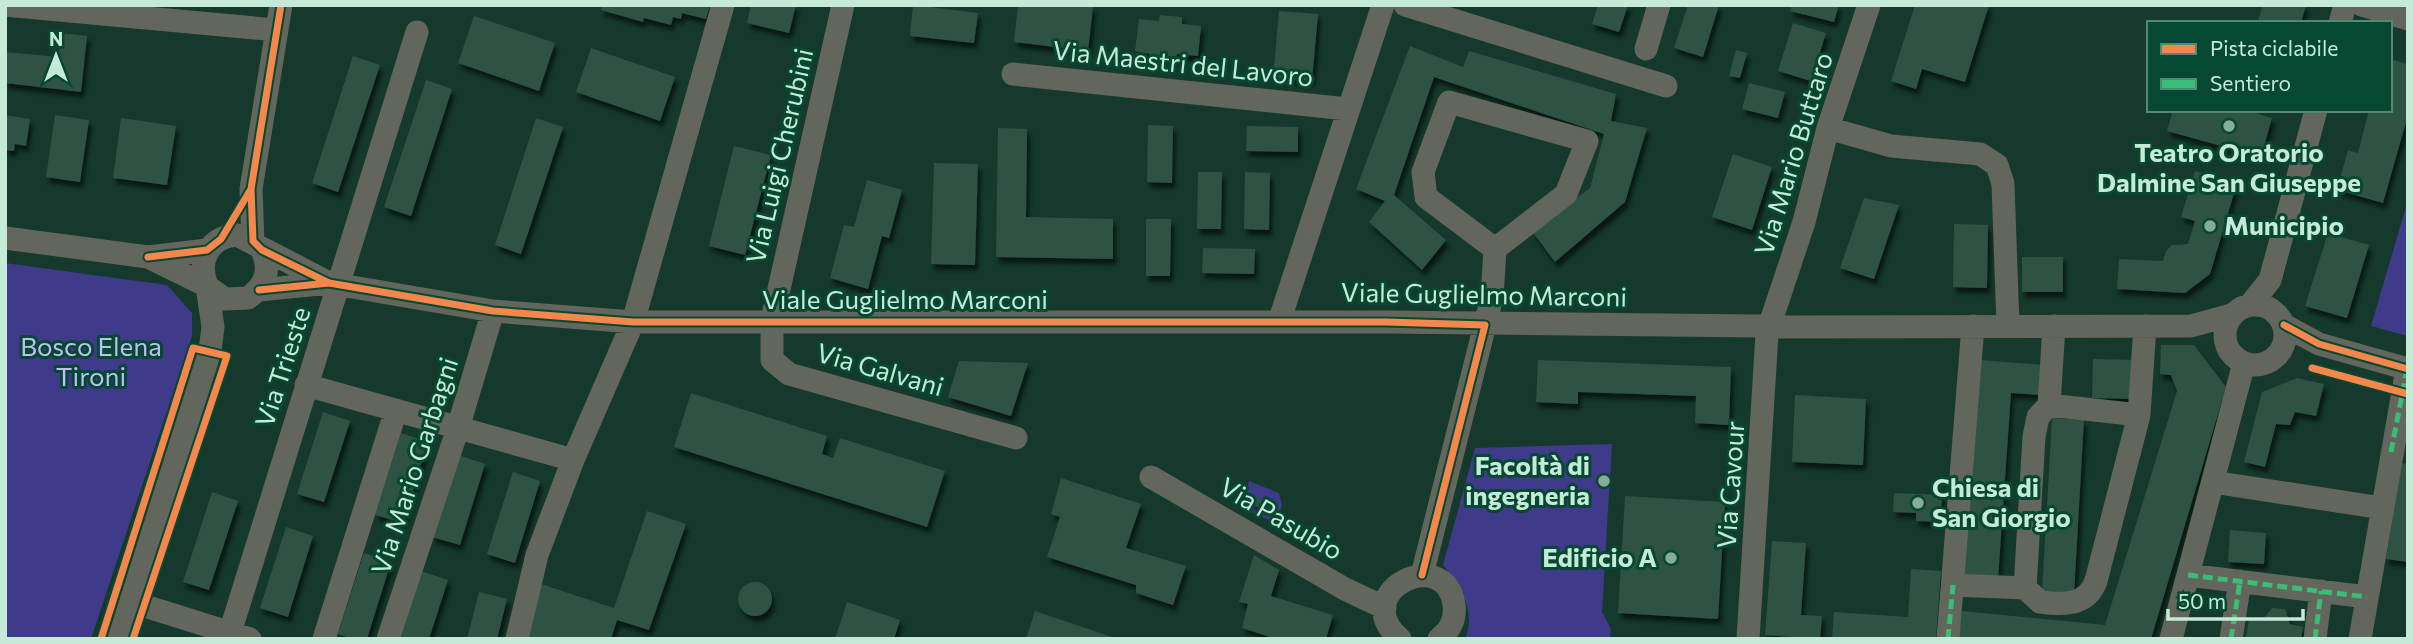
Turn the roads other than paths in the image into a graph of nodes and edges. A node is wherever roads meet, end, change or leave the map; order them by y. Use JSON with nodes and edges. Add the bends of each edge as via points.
{"nodes":[{"id":1,"x":5,"y":5,"type":"edge"},
{"id":2,"x":281,"y":5,"type":"edge"},
{"id":3,"x":723,"y":5,"type":"edge"},
{"id":4,"x":843,"y":5,"type":"edge"},
{"id":5,"x":1383,"y":5,"type":"edge"},
{"id":6,"x":1405,"y":5,"type":"edge"},
{"id":7,"x":1659,"y":5,"type":"edge"},
{"id":8,"x":1869,"y":5,"type":"edge"},
{"id":9,"x":2362,"y":5,"type":"edge"},
{"id":10,"x":2408,"y":19,"type":"edge"},
{"id":11,"x":276,"y":30,"type":"junction"},
{"id":12,"x":417,"y":32,"type":"dead end"},
{"id":13,"x":1646,"y":49,"type":"dead end"},
{"id":14,"x":1013,"y":74,"type":"dead end"},
{"id":15,"x":1666,"y":86,"type":"dead end"},
{"id":16,"x":1347,"y":109,"type":"junction"},
{"id":17,"x":2315,"y":112,"type":"edge"},
{"id":18,"x":1828,"y":128,"type":"junction"},
{"id":19,"x":251,"y":189,"type":"junction"},
{"id":20,"x":5,"y":238,"type":"edge"},
{"id":21,"x":214,"y":244,"type":"junction"},
{"id":22,"x":258,"y":245,"type":"junction"},
{"id":23,"x":1495,"y":249,"type":"junction"},
{"id":24,"x":148,"y":257,"type":"junction"},
{"id":25,"x":2270,"y":280,"type":"junction"},
{"id":26,"x":334,"y":284,"type":"junction"},
{"id":27,"x":207,"y":286,"type":"junction"},
{"id":28,"x":254,"y":294,"type":"junction"},
{"id":29,"x":493,"y":311,"type":"junction"},
{"id":30,"x":2235,"y":319,"type":"junction"},
{"id":31,"x":772,"y":320,"type":"junction"},
{"id":32,"x":633,"y":322,"type":"junction"},
{"id":33,"x":1279,"y":322,"type":"junction"},
{"id":34,"x":1485,"y":325,"type":"junction"},
{"id":35,"x":1769,"y":326,"type":"junction"},
{"id":36,"x":1973,"y":326,"type":"junction"},
{"id":37,"x":2008,"y":326,"type":"junction"},
{"id":38,"x":2054,"y":326,"type":"junction"},
{"id":39,"x":2145,"y":326,"type":"junction"},
{"id":40,"x":2281,"y":328,"type":"junction"},
{"id":41,"x":210,"y":352,"type":"junction"},
{"id":42,"x":2244,"y":363,"type":"junction"},
{"id":43,"x":2407,"y":369,"type":"edge"},
{"id":44,"x":306,"y":385,"type":"junction"},
{"id":45,"x":2049,"y":405,"type":"junction"},
{"id":46,"x":396,"y":410,"type":"junction"},
{"id":47,"x":2138,"y":415,"type":"junction"},
{"id":48,"x":458,"y":428,"type":"junction"},
{"id":49,"x":1016,"y":438,"type":"dead end"},
{"id":50,"x":573,"y":460,"type":"junction"},
{"id":51,"x":1152,"y":477,"type":"dead end"},
{"id":52,"x":2213,"y":482,"type":"junction"},
{"id":53,"x":2382,"y":508,"type":"junction"},
{"id":54,"x":1422,"y":575,"type":"junction"},
{"id":55,"x":2188,"y":575,"type":"junction"},
{"id":56,"x":2240,"y":581,"type":"junction"},
{"id":57,"x":1953,"y":585,"type":"junction"},
{"id":58,"x":2025,"y":587,"type":"junction"},
{"id":59,"x":2321,"y":591,"type":"junction"},
{"id":60,"x":2367,"y":597,"type":"junction"},
{"id":61,"x":132,"y":602,"type":"junction"},
{"id":62,"x":1385,"y":607,"type":"junction"},
{"id":63,"x":236,"y":637,"type":"edge"},
{"id":64,"x":119,"y":639,"type":"edge"},
{"id":65,"x":324,"y":639,"type":"edge"},
{"id":66,"x":388,"y":639,"type":"edge"},
{"id":67,"x":517,"y":639,"type":"edge"},
{"id":68,"x":1400,"y":639,"type":"edge"},
{"id":69,"x":1440,"y":639,"type":"edge"},
{"id":70,"x":1748,"y":639,"type":"edge"},
{"id":71,"x":1948,"y":639,"type":"edge"},
{"id":72,"x":2171,"y":639,"type":"edge"},
{"id":73,"x":2231,"y":639,"type":"edge"},
{"id":74,"x":2315,"y":639,"type":"edge"},
{"id":75,"x":2360,"y":639,"type":"edge"}],
"edges":[{"from":1,"to":11,"type":"street"},
{"from":2,"to":11,"type":"street"},
{"from":3,"to":32,"type":"street"},
{"from":4,"to":31,"type":"street","name":"Via Luigi Cherubini"},
{"from":5,"to":16,"type":"street","name":"Via Maestri del Lavoro"},
{"from":6,"to":15,"type":"street"},
{"from":7,"to":13,"type":"street"},
{"from":8,"to":18,"type":"street","name":"Via Mario Buttaro"},
{"from":9,"to":10,"type":"street"},
{"from":11,"to":19,"type":"street"},
{"from":12,"to":26,"type":"street","name":"Via Trieste"},
{"from":14,"to":16,"type":"street","name":"Via Maestri del Lavoro"},
{"from":16,"to":33,"type":"street","name":"Via Maestri del Lavoro"},
{"from":17,"to":25,"type":"street"},
{"from":18,"to":35,"type":"street","name":"Via Mario Buttaro","via":[[1804,222]]},
{"from":18,"to":37,"type":"street","via":[[1891,146],[1980,155],[1997,165],[2003,184]]},
{"from":19,"to":21,"type":"street"},
{"from":19,"to":22,"type":"street"},
{"from":20,"to":24,"type":"street"},
{"from":21,"to":22,"type":"street","name":"Viale Guglielmo Marconi","via":[[237,235]]},
{"from":21,"to":24,"type":"street","name":"Viale Guglielmo Marconi"},
{"from":21,"to":27,"type":"street","via":[[203,262]]},
{"from":22,"to":26,"type":"street","name":"Viale Guglielmo Marconi"},
{"from":22,"to":28,"type":"street","via":[[268,270]]},
{"from":23,"to":23,"type":"street","via":[[1566,194],[1587,141],[1449,102],[1423,172],[1426,197]]},
{"from":23,"to":34,"type":"street"},
{"from":24,"to":27,"type":"street","name":"Viale Guglielmo Marconi"},
{"from":25,"to":30,"type":"street"},
{"from":25,"to":40,"type":"street"},
{"from":26,"to":28,"type":"street","name":"Viale Guglielmo Marconi"},
{"from":26,"to":29,"type":"street","name":"Viale Guglielmo Marconi"},
{"from":26,"to":44,"type":"street","name":"Via Trieste"},
{"from":27,"to":28,"type":"street","name":"Viale Guglielmo Marconi","via":[[225,299]]},
{"from":27,"to":41,"type":"street","via":[[213,327]]},
{"from":28,"to":41,"type":"street"},
{"from":29,"to":32,"type":"street","name":"Viale Guglielmo Marconi"},
{"from":29,"to":48,"type":"street","name":"Via Mario Garbagni"},
{"from":30,"to":39,"type":"street","name":"Viale Guglielmo Marconi","via":[[2191,326]]},
{"from":30,"to":40,"type":"street","via":[[2264,306]]},
{"from":30,"to":42,"type":"street","via":[[2230,352]]},
{"from":31,"to":32,"type":"street","name":"Viale Guglielmo Marconi"},
{"from":31,"to":33,"type":"street","name":"Viale Guglielmo Marconi"},
{"from":31,"to":49,"type":"street","name":"Via Galvani","via":[[772,360],[789,374]]},
{"from":32,"to":50,"type":"street"},
{"from":33,"to":34,"type":"street","name":"Viale Guglielmo Marconi"},
{"from":34,"to":35,"type":"street","name":"Viale Guglielmo Marconi"},
{"from":34,"to":54,"type":"street"},
{"from":35,"to":36,"type":"street","name":"Viale Guglielmo Marconi"},
{"from":35,"to":70,"type":"street","name":"Via Cavour"},
{"from":36,"to":37,"type":"street","name":"Viale Guglielmo Marconi"},
{"from":36,"to":57,"type":"street"},
{"from":37,"to":38,"type":"street","name":"Viale Guglielmo Marconi"},
{"from":38,"to":39,"type":"street","name":"Viale Guglielmo Marconi"},
{"from":38,"to":45,"type":"street"},
{"from":39,"to":47,"type":"street"},
{"from":40,"to":42,"type":"street","via":[[2265,364]]},
{"from":40,"to":43,"type":"street"},
{"from":41,"to":61,"type":"street"},
{"from":42,"to":52,"type":"street"},
{"from":43,"to":53,"type":"street"},
{"from":44,"to":46,"type":"street"},
{"from":44,"to":63,"type":"street","name":"Via Trieste"},
{"from":45,"to":47,"type":"street"},
{"from":45,"to":58,"type":"street","via":[[2038,417],[2034,437]]},
{"from":46,"to":48,"type":"street"},
{"from":46,"to":65,"type":"street"},
{"from":47,"to":58,"type":"street","via":[[2093,589],[2078,602],[2045,603],[2036,601]]},
{"from":48,"to":50,"type":"street"},
{"from":48,"to":66,"type":"street","name":"Via Mario Garbagni"},
{"from":50,"to":67,"type":"street","via":[[537,555]]},
{"from":51,"to":62,"type":"street","name":"Via Pasubio","via":[[1345,589]]},
{"from":52,"to":53,"type":"street"},
{"from":52,"to":55,"type":"street"},
{"from":53,"to":60,"type":"street"},
{"from":54,"to":62,"type":"street","via":[[1401,581]]},
{"from":54,"to":69,"type":"street","via":[[1442,583],[1454,601],[1453,622]]},
{"from":55,"to":56,"type":"street"},
{"from":55,"to":72,"type":"street"},
{"from":56,"to":59,"type":"street"},
{"from":56,"to":73,"type":"street"},
{"from":57,"to":58,"type":"street"},
{"from":57,"to":71,"type":"street"},
{"from":59,"to":60,"type":"street"},
{"from":59,"to":74,"type":"street"},
{"from":60,"to":75,"type":"street"},
{"from":61,"to":63,"type":"street"},
{"from":61,"to":64,"type":"street"},
{"from":62,"to":68,"type":"street","via":[[1391,629]]}]}
